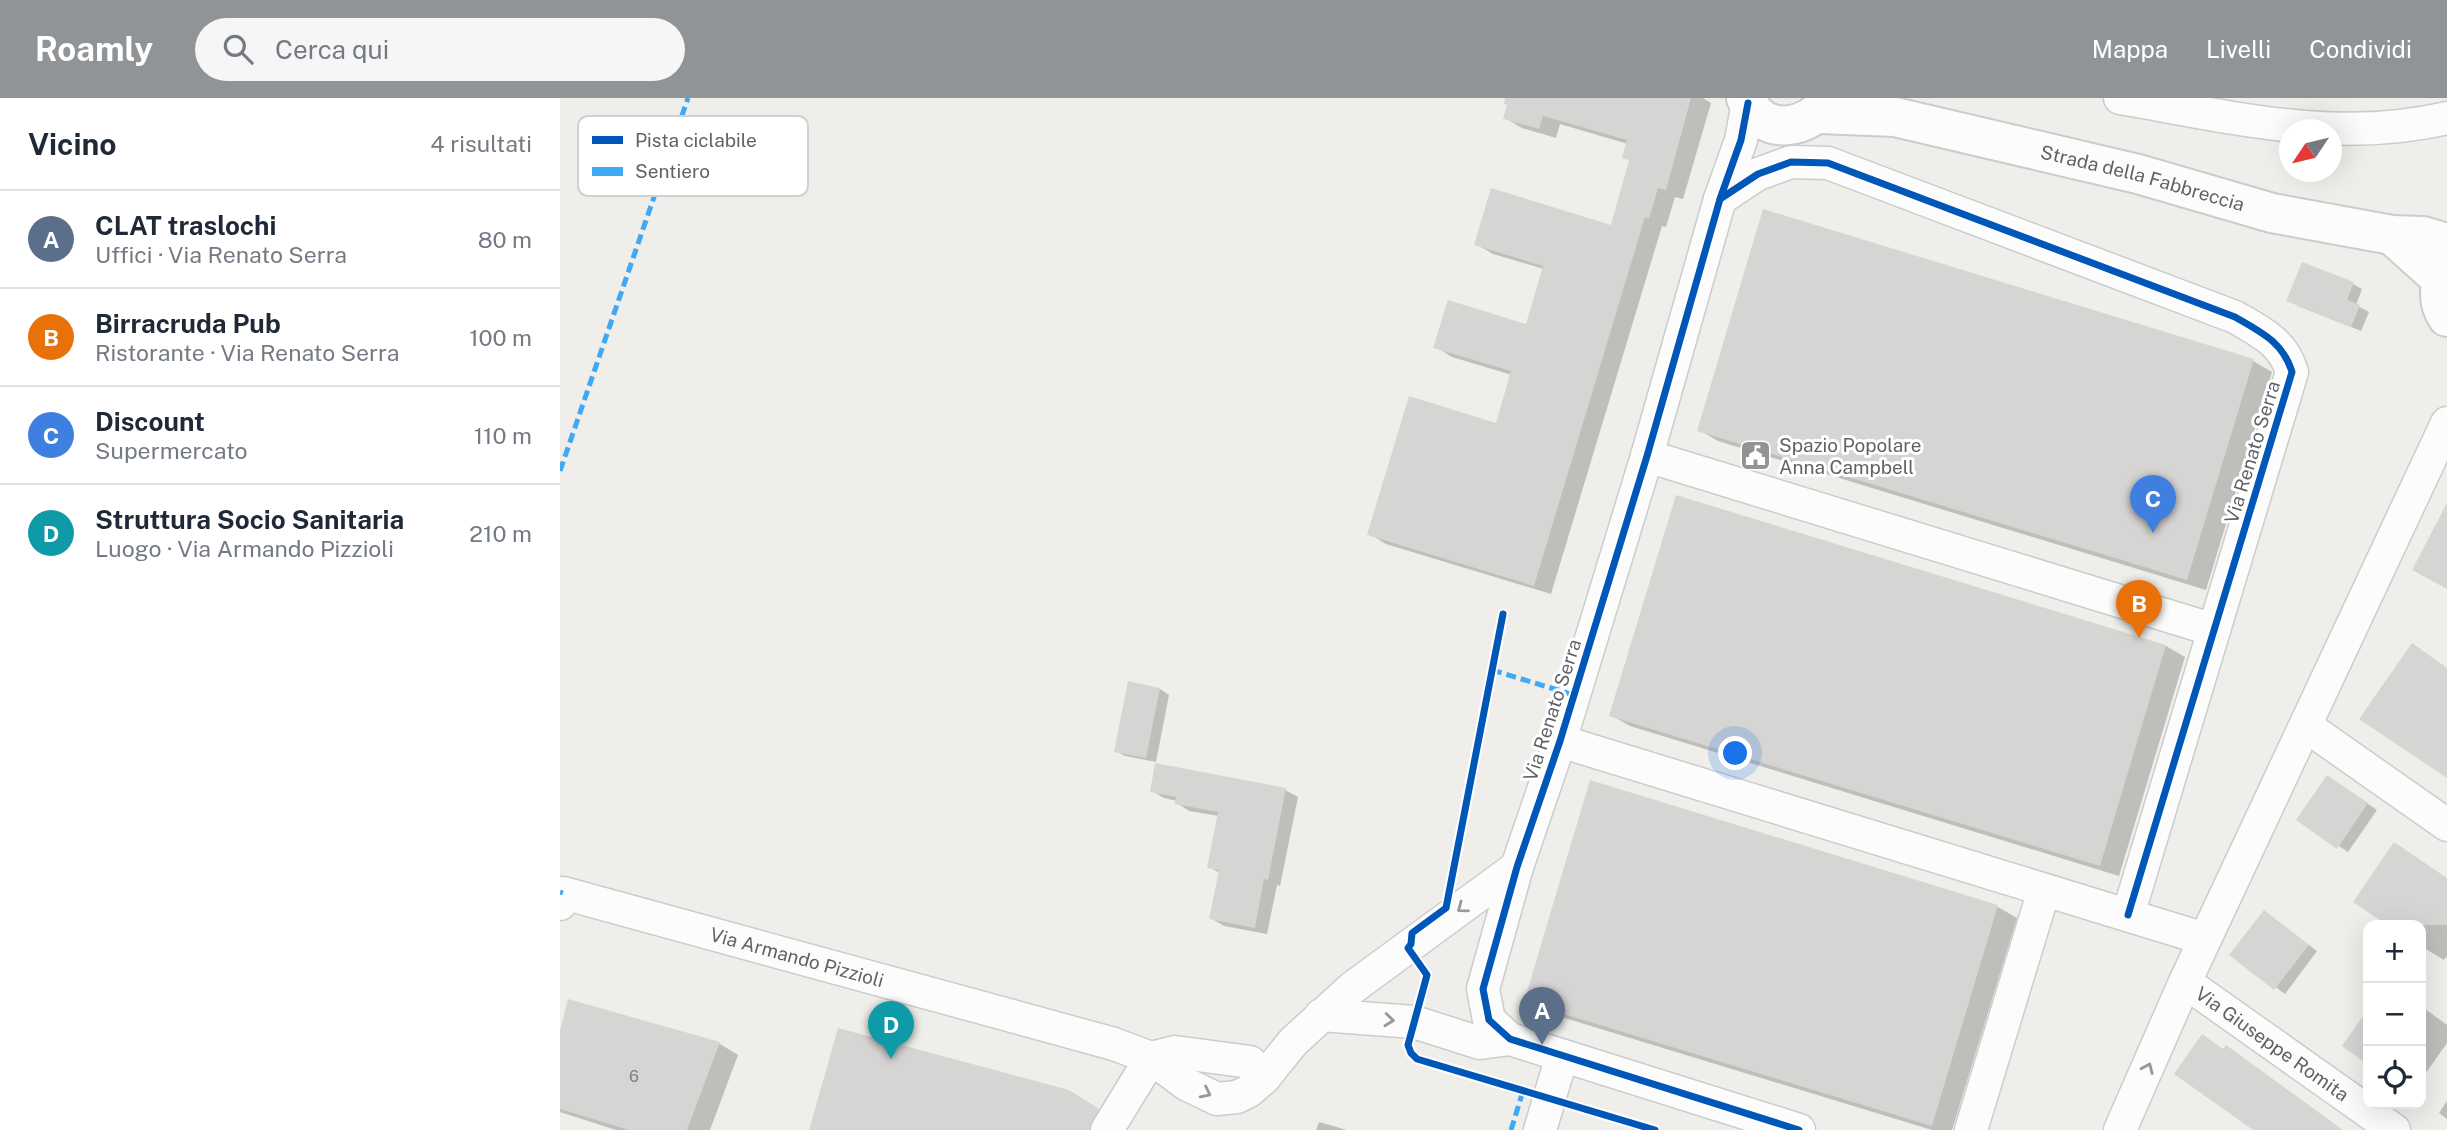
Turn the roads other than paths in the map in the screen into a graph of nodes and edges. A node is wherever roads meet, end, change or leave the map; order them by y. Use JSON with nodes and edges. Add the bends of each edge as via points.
{"nodes":[{"id":1,"x":1863,"y":98,"type":"edge"},
{"id":2,"x":2120,"y":98,"type":"edge"},
{"id":3,"x":1747,"y":101,"type":"edge"},
{"id":4,"x":1824,"y":106,"type":"edge"},
{"id":5,"x":1895,"y":117,"type":"junction"},
{"id":6,"x":2447,"y":118,"type":"edge"},
{"id":7,"x":1720,"y":199,"type":"junction"},
{"id":8,"x":2445,"y":263,"type":"edge"},
{"id":9,"x":2447,"y":317,"type":"edge"},
{"id":10,"x":2447,"y":423,"type":"edge"},
{"id":11,"x":1647,"y":456,"type":"junction"},
{"id":12,"x":2214,"y":630,"type":"junction"},
{"id":13,"x":2306,"y":726,"type":"junction"},
{"id":14,"x":1560,"y":741,"type":"junction"},
{"id":15,"x":2447,"y":825,"type":"edge"},
{"id":16,"x":1517,"y":867,"type":"junction"},
{"id":17,"x":2044,"y":890,"type":"junction"},
{"id":18,"x":562,"y":898,"type":"edge"},
{"id":19,"x":2128,"y":915,"type":"junction"},
{"id":20,"x":2205,"y":939,"type":"junction"},
{"id":21,"x":2185,"y":982,"type":"junction"},
{"id":22,"x":1321,"y":1015,"type":"junction"},
{"id":23,"x":1510,"y":1039,"type":"junction"},
{"id":24,"x":1562,"y":1056,"type":"junction"},
{"id":25,"x":1151,"y":1058,"type":"junction"},
{"id":26,"x":1794,"y":1129,"type":"edge"},
{"id":27,"x":1107,"y":1130,"type":"edge"},
{"id":28,"x":1540,"y":1130,"type":"edge"},
{"id":29,"x":1971,"y":1130,"type":"edge"},
{"id":30,"x":2120,"y":1130,"type":"edge"},
{"id":31,"x":2395,"y":1130,"type":"edge"}],
"edges":[{"from":1,"to":5,"type":"street","name":"Strada della Fabbreccia"},
{"from":2,"to":6,"type":"street","via":[[2300,128],[2359,130]]},
{"from":3,"to":4,"type":"street","name":"Strada della Fabbreccia","via":[[1762,118],[1780,126],[1801,124]]},
{"from":3,"to":7,"type":"street","name":"Via Renato Serra","via":[[1741,140]]},
{"from":4,"to":5,"type":"street","name":"Strada della Fabbreccia"},
{"from":5,"to":8,"type":"street","name":"Strada della Fabbreccia","via":[[2138,174],[2272,213],[2392,235],[2423,236]]},
{"from":7,"to":11,"type":"street","name":"Via Renato Serra"},
{"from":7,"to":12,"type":"street","name":"Via Renato Serra","via":[[1758,174],[1791,162],[1828,163],[2235,317],[2270,338],[2287,356],[2292,372]]},
{"from":8,"to":9,"type":"street","via":[[2439,295]]},
{"from":10,"to":13,"type":"street"},
{"from":11,"to":12,"type":"street"},
{"from":11,"to":14,"type":"street","name":"Via Renato Serra"},
{"from":12,"to":19,"type":"street","name":"Via Renato Serra"},
{"from":13,"to":15,"type":"street"},
{"from":13,"to":20,"type":"street"},
{"from":14,"to":16,"type":"street","name":"Via Renato Serra"},
{"from":14,"to":17,"type":"street","name":"Via Renato Serra"},
{"from":16,"to":22,"type":"street","name":"Via Armando Pizzioli","one_way":true},
{"from":16,"to":23,"type":"street","name":"Via Renato Serra","via":[[1483,989],[1489,1020]]},
{"from":17,"to":19,"type":"street","name":"Via Renato Serra"},
{"from":17,"to":29,"type":"street"},
{"from":18,"to":25,"type":"street","name":"Via Armando Pizzioli","via":[[1114,1044]]},
{"from":19,"to":20,"type":"street","name":"Via Renato Serra"},
{"from":20,"to":21,"type":"street"},
{"from":30,"to":21,"type":"street","one_way":true},
{"from":21,"to":31,"type":"street","name":"Via Giuseppe Romita"},
{"from":22,"to":23,"type":"street","one_way":true,"via":[[1414,1022],[1480,1043]]},
{"from":22,"to":25,"type":"street","name":"Via Armando Pizzioli","via":[[1264,1078],[1237,1097],[1217,1098],[1186,1084]]},
{"from":23,"to":24,"type":"street"},
{"from":24,"to":26,"type":"street"},
{"from":24,"to":28,"type":"street"},
{"from":25,"to":27,"type":"street"}]}
